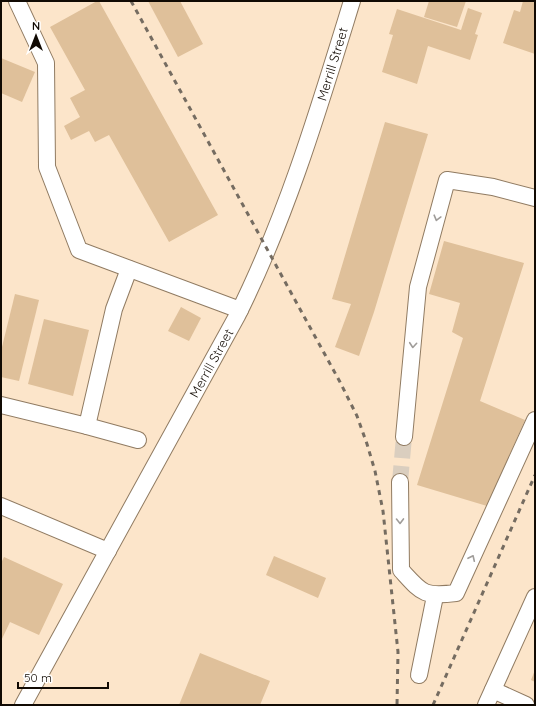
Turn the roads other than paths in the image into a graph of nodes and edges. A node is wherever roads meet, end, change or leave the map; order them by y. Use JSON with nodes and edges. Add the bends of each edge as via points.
{"nodes":[{"id":1,"x":18,"y":1,"type":"edge"},
{"id":2,"x":352,"y":1,"type":"edge"},
{"id":3,"x":535,"y":198,"type":"edge"},
{"id":4,"x":129,"y":268,"type":"junction"},
{"id":5,"x":240,"y":310,"type":"junction"},
{"id":6,"x":1,"y":405,"type":"edge"},
{"id":7,"x":535,"y":420,"type":"edge"},
{"id":8,"x":87,"y":426,"type":"junction"},
{"id":9,"x":404,"y":437,"type":"tunnel mouth"},
{"id":10,"x":138,"y":440,"type":"dead end"},
{"id":11,"x":400,"y":482,"type":"tunnel mouth"},
{"id":12,"x":1,"y":506,"type":"edge"},
{"id":13,"x":108,"y":551,"type":"junction"},
{"id":14,"x":435,"y":596,"type":"junction"},
{"id":15,"x":535,"y":597,"type":"edge"},
{"id":16,"x":419,"y":675,"type":"dead end"},
{"id":17,"x":493,"y":690,"type":"junction"},
{"id":18,"x":23,"y":705,"type":"edge"},
{"id":19,"x":486,"y":705,"type":"edge"},
{"id":20,"x":526,"y":705,"type":"edge"}],
"edges":[{"from":1,"to":4,"type":"street","via":[[46,63],[48,167],[79,250]]},
{"from":2,"to":5,"type":"street","name":"Merrill Street","via":[[316,118],[279,222]]},
{"from":3,"to":9,"type":"street","one_way":true,"via":[[493,187],[447,180],[418,287]]},
{"from":4,"to":5,"type":"street"},
{"from":4,"to":8,"type":"street","via":[[114,309]]},
{"from":5,"to":13,"type":"street","name":"Merrill Street"},
{"from":6,"to":8,"type":"street"},
{"from":14,"to":7,"type":"street","one_way":true,"via":[[456,593]]},
{"from":8,"to":10,"type":"street"},
{"from":11,"to":14,"type":"street","one_way":true,"via":[[401,570],[420,591]]},
{"from":12,"to":13,"type":"street"},
{"from":13,"to":18,"type":"street","name":"Merrill Street"},
{"from":14,"to":16,"type":"street"},
{"from":15,"to":17,"type":"street"},
{"from":17,"to":19,"type":"street"},
{"from":17,"to":20,"type":"street"}]}
